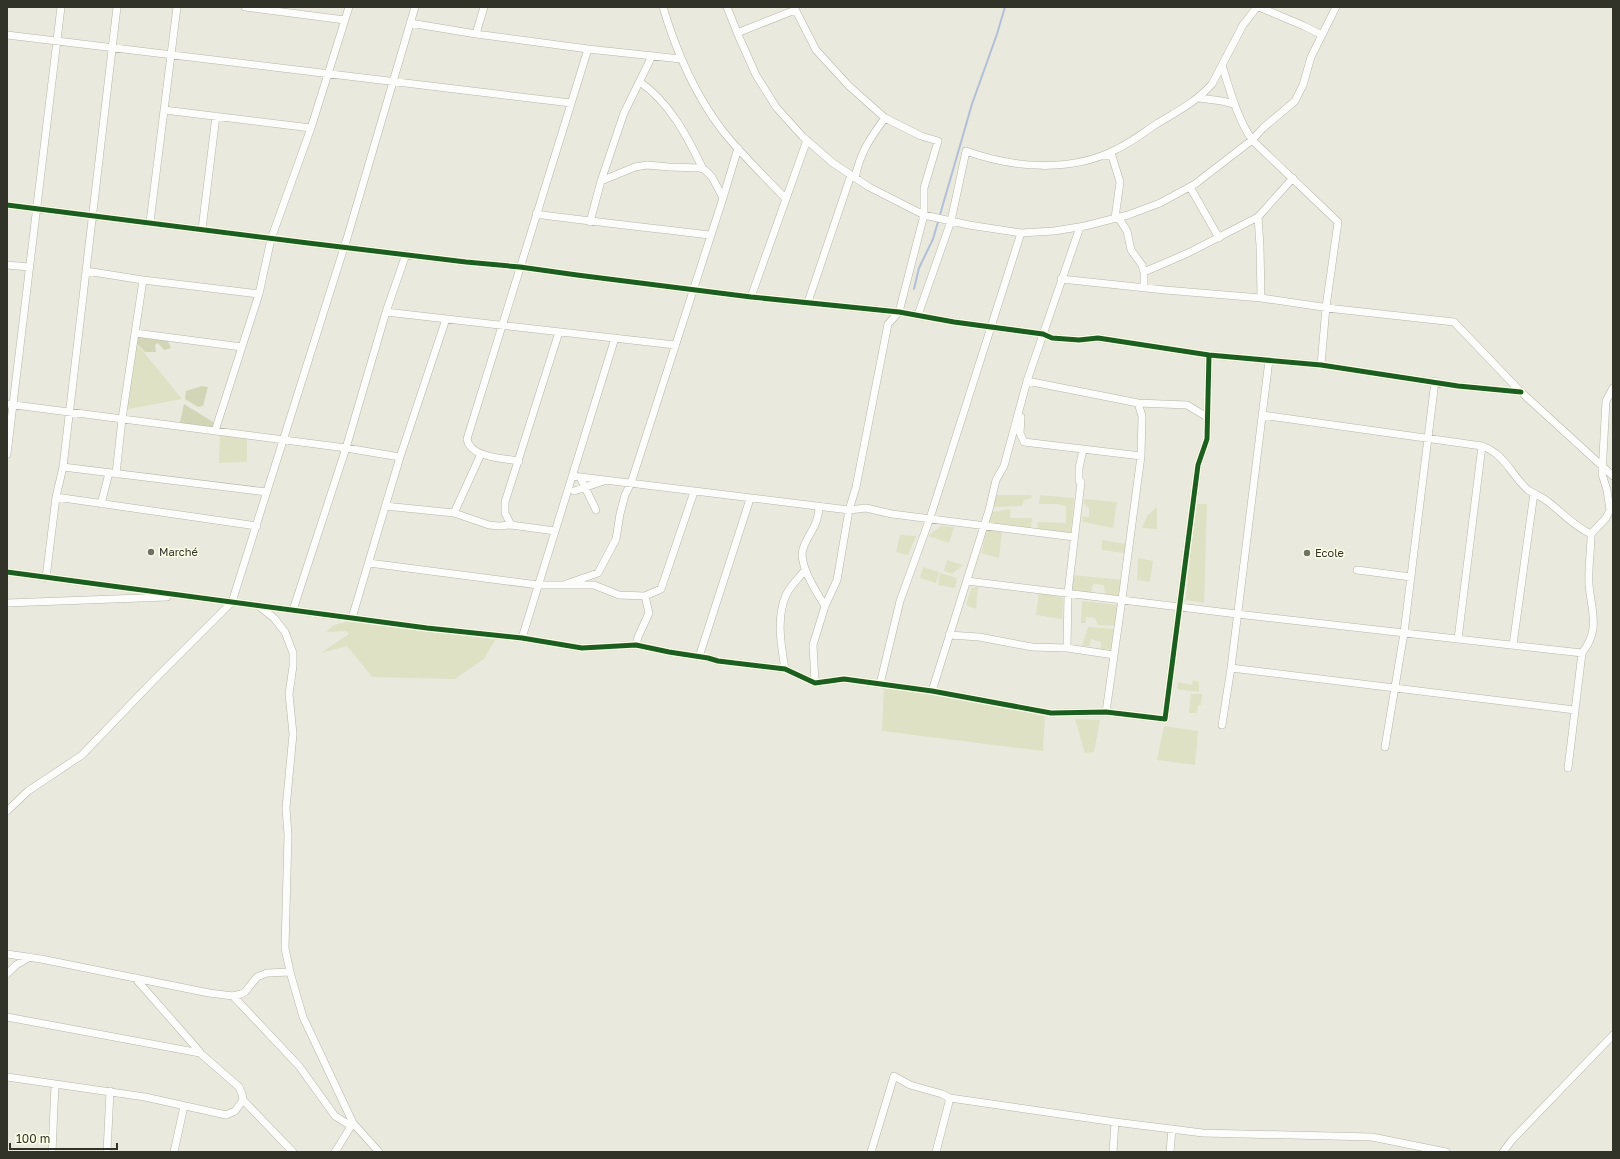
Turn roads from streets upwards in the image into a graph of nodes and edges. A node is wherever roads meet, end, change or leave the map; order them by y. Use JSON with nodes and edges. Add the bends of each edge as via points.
{"nodes":[{"id":1,"x":60,"y":7,"type":"edge"},
{"id":2,"x":117,"y":7,"type":"edge"},
{"id":3,"x":177,"y":7,"type":"edge"},
{"id":4,"x":245,"y":7,"type":"edge"},
{"id":5,"x":349,"y":7,"type":"edge"},
{"id":6,"x":415,"y":7,"type":"edge"},
{"id":7,"x":484,"y":7,"type":"edge"},
{"id":8,"x":663,"y":7,"type":"edge"},
{"id":9,"x":727,"y":7,"type":"edge"},
{"id":10,"x":1258,"y":7,"type":"edge"},
{"id":11,"x":1336,"y":7,"type":"edge"},
{"id":12,"x":794,"y":8,"type":"edge"},
{"id":13,"x":345,"y":20,"type":"junction"},
{"id":14,"x":410,"y":23,"type":"junction"},
{"id":15,"x":737,"y":33,"type":"junction"},
{"id":16,"x":476,"y":34,"type":"junction"},
{"id":17,"x":7,"y":35,"type":"edge"},
{"id":18,"x":1322,"y":35,"type":"junction"},
{"id":19,"x":56,"y":41,"type":"junction"},
{"id":20,"x":112,"y":48,"type":"junction"},
{"id":21,"x":588,"y":49,"type":"junction"},
{"id":22,"x":171,"y":55,"type":"junction"},
{"id":23,"x":652,"y":56,"type":"junction"},
{"id":24,"x":681,"y":59,"type":"junction"},
{"id":25,"x":1222,"y":65,"type":"junction"},
{"id":26,"x":328,"y":74,"type":"junction"},
{"id":27,"x":393,"y":81,"type":"junction"},
{"id":28,"x":640,"y":82,"type":"junction"},
{"id":29,"x":1199,"y":98,"type":"junction"},
{"id":30,"x":571,"y":103,"type":"junction"},
{"id":31,"x":1234,"y":104,"type":"junction"},
{"id":32,"x":164,"y":110,"type":"junction"},
{"id":33,"x":216,"y":116,"type":"junction"},
{"id":34,"x":885,"y":118,"type":"junction"},
{"id":35,"x":311,"y":128,"type":"junction"},
{"id":36,"x":807,"y":140,"type":"junction"},
{"id":37,"x":1252,"y":140,"type":"junction"},
{"id":38,"x":738,"y":148,"type":"junction"},
{"id":39,"x":1101,"y":156,"type":"junction"},
{"id":40,"x":703,"y":169,"type":"junction"},
{"id":41,"x":853,"y":177,"type":"junction"},
{"id":42,"x":1294,"y":178,"type":"junction"},
{"id":43,"x":601,"y":181,"type":"junction"},
{"id":44,"x":1190,"y":187,"type":"junction"},
{"id":45,"x":723,"y":198,"type":"junction"},
{"id":46,"x":786,"y":199,"type":"junction"},
{"id":47,"x":7,"y":205,"type":"edge"},
{"id":48,"x":36,"y":208,"type":"junction"},
{"id":49,"x":536,"y":214,"type":"junction"},
{"id":50,"x":924,"y":214,"type":"junction"},
{"id":51,"x":93,"y":216,"type":"junction"},
{"id":52,"x":1117,"y":217,"type":"junction"},
{"id":53,"x":1258,"y":217,"type":"junction"},
{"id":54,"x":951,"y":221,"type":"junction"},
{"id":55,"x":150,"y":222,"type":"junction"},
{"id":56,"x":590,"y":222,"type":"junction"},
{"id":57,"x":1080,"y":227,"type":"junction"},
{"id":58,"x":202,"y":229,"type":"junction"},
{"id":59,"x":1021,"y":233,"type":"junction"},
{"id":60,"x":710,"y":235,"type":"junction"},
{"id":61,"x":1218,"y":238,"type":"junction"},
{"id":62,"x":271,"y":239,"type":"junction"},
{"id":63,"x":344,"y":247,"type":"junction"},
{"id":64,"x":406,"y":254,"type":"junction"},
{"id":65,"x":7,"y":265,"type":"edge"},
{"id":66,"x":29,"y":267,"type":"junction"},
{"id":67,"x":520,"y":267,"type":"junction"},
{"id":68,"x":86,"y":271,"type":"junction"},
{"id":69,"x":1144,"y":272,"type":"junction"},
{"id":70,"x":1061,"y":279,"type":"junction"},
{"id":71,"x":143,"y":280,"type":"junction"},
{"id":72,"x":1144,"y":288,"type":"junction"},
{"id":73,"x":693,"y":290,"type":"junction"},
{"id":74,"x":259,"y":294,"type":"junction"},
{"id":75,"x":751,"y":298,"type":"junction"},
{"id":76,"x":1261,"y":298,"type":"junction"},
{"id":77,"x":808,"y":302,"type":"junction"},
{"id":78,"x":1326,"y":307,"type":"junction"},
{"id":79,"x":386,"y":312,"type":"junction"},
{"id":80,"x":899,"y":312,"type":"junction"},
{"id":81,"x":918,"y":315,"type":"junction"},
{"id":82,"x":446,"y":319,"type":"junction"},
{"id":83,"x":502,"y":325,"type":"junction"},
{"id":84,"x":991,"y":326,"type":"junction"},
{"id":85,"x":135,"y":332,"type":"junction"},
{"id":86,"x":559,"y":332,"type":"junction"},
{"id":87,"x":1043,"y":334,"type":"junction"},
{"id":88,"x":615,"y":338,"type":"junction"},
{"id":89,"x":675,"y":345,"type":"junction"},
{"id":90,"x":242,"y":347,"type":"junction"},
{"id":91,"x":1209,"y":355,"type":"junction"},
{"id":92,"x":1269,"y":360,"type":"junction"},
{"id":93,"x":1321,"y":365,"type":"junction"},
{"id":94,"x":1027,"y":381,"type":"junction"},
{"id":95,"x":1435,"y":381,"type":"junction"},
{"id":96,"x":1613,"y":388,"type":"edge"},
{"id":97,"x":1521,"y":392,"type":"junction"},
{"id":98,"x":1021,"y":403,"type":"junction"},
{"id":99,"x":1138,"y":404,"type":"junction"},
{"id":100,"x":10,"y":405,"type":"edge"},
{"id":101,"x":69,"y":412,"type":"junction"},
{"id":102,"x":1262,"y":415,"type":"junction"},
{"id":103,"x":1207,"y":417,"type":"junction"},
{"id":104,"x":122,"y":419,"type":"junction"},
{"id":105,"x":215,"y":432,"type":"junction"},
{"id":106,"x":1428,"y":437,"type":"junction"},
{"id":107,"x":283,"y":440,"type":"junction"},
{"id":108,"x":1482,"y":446,"type":"junction"},
{"id":109,"x":346,"y":448,"type":"junction"},
{"id":110,"x":1083,"y":450,"type":"junction"},
{"id":111,"x":7,"y":454,"type":"edge"},
{"id":112,"x":480,"y":454,"type":"junction"},
{"id":113,"x":1141,"y":456,"type":"junction"},
{"id":114,"x":400,"y":457,"type":"junction"},
{"id":115,"x":519,"y":461,"type":"junction"},
{"id":116,"x":62,"y":467,"type":"junction"},
{"id":117,"x":1603,"y":468,"type":"junction"},
{"id":118,"x":113,"y":473,"type":"junction"},
{"id":119,"x":1613,"y":476,"type":"edge"},
{"id":120,"x":576,"y":477,"type":"junction"},
{"id":121,"x":606,"y":480,"type":"junction"},
{"id":122,"x":631,"y":483,"type":"junction"},
{"id":123,"x":586,"y":487,"type":"junction"},
{"id":124,"x":574,"y":491,"type":"dead end"},
{"id":125,"x":266,"y":492,"type":"junction"},
{"id":126,"x":694,"y":492,"type":"junction"},
{"id":127,"x":1534,"y":493,"type":"junction"},
{"id":128,"x":56,"y":497,"type":"junction"},
{"id":129,"x":750,"y":499,"type":"junction"},
{"id":130,"x":102,"y":504,"type":"junction"},
{"id":131,"x":385,"y":506,"type":"junction"},
{"id":132,"x":819,"y":506,"type":"junction"},
{"id":133,"x":596,"y":510,"type":"dead end"},
{"id":134,"x":849,"y":510,"type":"junction"},
{"id":135,"x":454,"y":513,"type":"junction"},
{"id":136,"x":930,"y":518,"type":"junction"},
{"id":137,"x":511,"y":525,"type":"junction"},
{"id":138,"x":257,"y":526,"type":"junction"},
{"id":139,"x":984,"y":526,"type":"junction"},
{"id":140,"x":555,"y":531,"type":"junction"},
{"id":141,"x":1591,"y":534,"type":"junction"},
{"id":142,"x":1074,"y":537,"type":"junction"},
{"id":143,"x":369,"y":563,"type":"junction"},
{"id":144,"x":805,"y":570,"type":"junction"},
{"id":145,"x":1357,"y":570,"type":"dead end"},
{"id":146,"x":7,"y":572,"type":"edge"},
{"id":147,"x":1411,"y":577,"type":"junction"},
{"id":148,"x":46,"y":578,"type":"junction"},
{"id":149,"x":967,"y":581,"type":"junction"},
{"id":150,"x":566,"y":584,"type":"junction"},
{"id":151,"x":538,"y":585,"type":"junction"},
{"id":152,"x":1068,"y":593,"type":"junction"},
{"id":153,"x":188,"y":596,"type":"junction"},
{"id":154,"x":645,"y":596,"type":"junction"},
{"id":155,"x":1122,"y":599,"type":"junction"},
{"id":156,"x":232,"y":602,"type":"junction"},
{"id":157,"x":7,"y":603,"type":"edge"},
{"id":158,"x":258,"y":606,"type":"junction"},
{"id":159,"x":825,"y":606,"type":"junction"},
{"id":160,"x":1179,"y":606,"type":"junction"},
{"id":161,"x":294,"y":610,"type":"junction"},
{"id":162,"x":1237,"y":614,"type":"junction"},
{"id":163,"x":352,"y":618,"type":"junction"},
{"id":164,"x":1404,"y":632,"type":"junction"},
{"id":165,"x":949,"y":635,"type":"junction"},
{"id":166,"x":522,"y":638,"type":"junction"},
{"id":167,"x":1458,"y":639,"type":"junction"},
{"id":168,"x":636,"y":645,"type":"junction"},
{"id":169,"x":1513,"y":645,"type":"junction"},
{"id":170,"x":1067,"y":648,"type":"junction"},
{"id":171,"x":1582,"y":653,"type":"junction"},
{"id":172,"x":1114,"y":655,"type":"junction"},
{"id":173,"x":699,"y":657,"type":"junction"},
{"id":174,"x":1231,"y":668,"type":"junction"},
{"id":175,"x":785,"y":669,"type":"junction"},
{"id":176,"x":815,"y":683,"type":"junction"},
{"id":177,"x":880,"y":684,"type":"junction"},
{"id":178,"x":1395,"y":688,"type":"junction"},
{"id":179,"x":932,"y":691,"type":"junction"},
{"id":180,"x":1575,"y":710,"type":"junction"},
{"id":181,"x":1106,"y":712,"type":"junction"},
{"id":182,"x":1222,"y":725,"type":"dead end"},
{"id":183,"x":1385,"y":747,"type":"dead end"},
{"id":184,"x":1568,"y":768,"type":"dead end"},
{"id":185,"x":7,"y":811,"type":"edge"},
{"id":186,"x":7,"y":954,"type":"edge"},
{"id":187,"x":30,"y":957,"type":"junction"},
{"id":188,"x":290,"y":972,"type":"junction"},
{"id":189,"x":7,"y":974,"type":"edge"},
{"id":190,"x":135,"y":978,"type":"junction"},
{"id":191,"x":232,"y":996,"type":"junction"},
{"id":192,"x":7,"y":1017,"type":"edge"},
{"id":193,"x":1613,"y":1035,"type":"edge"},
{"id":194,"x":200,"y":1053,"type":"junction"},
{"id":195,"x":7,"y":1077,"type":"edge"},
{"id":196,"x":56,"y":1085,"type":"junction"},
{"id":197,"x":110,"y":1091,"type":"junction"},
{"id":198,"x":950,"y":1098,"type":"junction"},
{"id":199,"x":243,"y":1100,"type":"junction"},
{"id":200,"x":184,"y":1106,"type":"junction"},
{"id":201,"x":1115,"y":1122,"type":"junction"},
{"id":202,"x":352,"y":1124,"type":"junction"},
{"id":203,"x":1172,"y":1129,"type":"junction"},
{"id":204,"x":1412,"y":1144,"type":"junction"},
{"id":205,"x":52,"y":1152,"type":"edge"},
{"id":206,"x":107,"y":1152,"type":"edge"},
{"id":207,"x":174,"y":1152,"type":"edge"},
{"id":208,"x":293,"y":1152,"type":"edge"},
{"id":209,"x":335,"y":1152,"type":"edge"},
{"id":210,"x":379,"y":1152,"type":"edge"},
{"id":211,"x":871,"y":1152,"type":"edge"},
{"id":212,"x":936,"y":1152,"type":"edge"},
{"id":213,"x":1113,"y":1152,"type":"edge"},
{"id":214,"x":1170,"y":1152,"type":"edge"},
{"id":215,"x":1408,"y":1152,"type":"edge"},
{"id":216,"x":1446,"y":1152,"type":"edge"},
{"id":217,"x":1503,"y":1152,"type":"edge"}],
"edges":[{"from":1,"to":19,"type":"street"},
{"from":2,"to":20,"type":"street"},
{"from":3,"to":22,"type":"street"},
{"from":4,"to":13,"type":"street"},
{"from":5,"to":13,"type":"street"},
{"from":6,"to":14,"type":"street"},
{"from":7,"to":16,"type":"street"},
{"from":8,"to":24,"type":"street"},
{"from":9,"to":15,"type":"street"},
{"from":10,"to":18,"type":"street"},
{"from":10,"to":25,"type":"street","via":[[1243,25]]},
{"from":11,"to":18,"type":"street"},
{"from":12,"to":15,"type":"street"},
{"from":12,"to":34,"type":"street","via":[[816,50],[849,86]]},
{"from":13,"to":26,"type":"street"},
{"from":14,"to":16,"type":"street"},
{"from":14,"to":27,"type":"street"},
{"from":15,"to":36,"type":"street","via":[[756,75],[776,107]]},
{"from":16,"to":21,"type":"street"},
{"from":17,"to":19,"type":"street"},
{"from":18,"to":37,"type":"street","via":[[1295,101]]},
{"from":19,"to":20,"type":"street"},
{"from":19,"to":48,"type":"street"},
{"from":20,"to":22,"type":"street"},
{"from":20,"to":51,"type":"street"},
{"from":21,"to":23,"type":"street"},
{"from":21,"to":30,"type":"street"},
{"from":22,"to":26,"type":"street"},
{"from":22,"to":32,"type":"street"},
{"from":23,"to":24,"type":"street"},
{"from":23,"to":28,"type":"street"},
{"from":24,"to":38,"type":"street","via":[[698,94]]},
{"from":25,"to":29,"type":"street","via":[[1212,84]]},
{"from":25,"to":31,"type":"street"},
{"from":26,"to":27,"type":"street"},
{"from":26,"to":35,"type":"street"},
{"from":27,"to":30,"type":"street"},
{"from":27,"to":63,"type":"street"},
{"from":28,"to":40,"type":"street","via":[[654,92],[674,115]]},
{"from":28,"to":43,"type":"street","via":[[624,113]]},
{"from":29,"to":31,"type":"street"},
{"from":29,"to":39,"type":"street","via":[[1142,135]]},
{"from":30,"to":49,"type":"street"},
{"from":31,"to":37,"type":"street"},
{"from":32,"to":33,"type":"street"},
{"from":32,"to":55,"type":"street"},
{"from":33,"to":35,"type":"street"},
{"from":33,"to":58,"type":"street"},
{"from":34,"to":41,"type":"street","via":[[863,151]]},
{"from":34,"to":50,"type":"street","via":[[921,136],[938,141],[924,188]]},
{"from":35,"to":62,"type":"street"},
{"from":36,"to":41,"type":"street"},
{"from":36,"to":46,"type":"street"},
{"from":37,"to":42,"type":"street"},
{"from":37,"to":44,"type":"street"},
{"from":38,"to":45,"type":"street"},
{"from":38,"to":46,"type":"street"},
{"from":39,"to":52,"type":"street","via":[[1112,156],[1120,182]]},
{"from":39,"to":54,"type":"street","via":[[1069,165],[1055,165],[1003,161],[966,151]]},
{"from":40,"to":43,"type":"street","via":[[647,164]]},
{"from":40,"to":45,"type":"street","via":[[712,177]]},
{"from":41,"to":50,"type":"street"},
{"from":41,"to":77,"type":"street"},
{"from":42,"to":53,"type":"street"},
{"from":42,"to":78,"type":"street","via":[[1338,222]]},
{"from":43,"to":56,"type":"street"},
{"from":44,"to":52,"type":"street","via":[[1160,203],[1128,216]]},
{"from":44,"to":61,"type":"street"},
{"from":45,"to":60,"type":"street"},
{"from":46,"to":75,"type":"street"},
{"from":47,"to":48,"type":"street"},
{"from":48,"to":51,"type":"street"},
{"from":48,"to":66,"type":"street"},
{"from":49,"to":56,"type":"street"},
{"from":49,"to":67,"type":"street"},
{"from":50,"to":54,"type":"street"},
{"from":50,"to":80,"type":"street"},
{"from":51,"to":55,"type":"street"},
{"from":51,"to":68,"type":"street"},
{"from":52,"to":57,"type":"street"},
{"from":52,"to":69,"type":"street","via":[[1127,231],[1131,250]]},
{"from":53,"to":61,"type":"street"},
{"from":53,"to":76,"type":"street"},
{"from":54,"to":59,"type":"street"},
{"from":54,"to":81,"type":"street"},
{"from":55,"to":58,"type":"street"},
{"from":56,"to":60,"type":"street"},
{"from":57,"to":59,"type":"street"},
{"from":57,"to":70,"type":"street"},
{"from":58,"to":62,"type":"street"},
{"from":59,"to":84,"type":"street"},
{"from":60,"to":73,"type":"street"},
{"from":61,"to":69,"type":"street"},
{"from":62,"to":63,"type":"street"},
{"from":62,"to":74,"type":"street"},
{"from":63,"to":64,"type":"street"},
{"from":63,"to":107,"type":"street"},
{"from":64,"to":67,"type":"street"},
{"from":64,"to":79,"type":"street"},
{"from":65,"to":66,"type":"street"},
{"from":66,"to":100,"type":"street"},
{"from":67,"to":73,"type":"street"},
{"from":67,"to":83,"type":"street"},
{"from":68,"to":71,"type":"street"},
{"from":68,"to":101,"type":"street"},
{"from":69,"to":72,"type":"street"},
{"from":70,"to":72,"type":"street"},
{"from":70,"to":87,"type":"street"},
{"from":71,"to":74,"type":"street"},
{"from":71,"to":85,"type":"street"},
{"from":72,"to":76,"type":"street"},
{"from":73,"to":75,"type":"street"},
{"from":73,"to":89,"type":"street"},
{"from":74,"to":90,"type":"street"},
{"from":75,"to":77,"type":"street"},
{"from":76,"to":78,"type":"street"},
{"from":77,"to":80,"type":"street"},
{"from":78,"to":93,"type":"street"},
{"from":78,"to":97,"type":"street","via":[[1454,322]]},
{"from":79,"to":82,"type":"street"},
{"from":79,"to":109,"type":"street"},
{"from":80,"to":81,"type":"street"},
{"from":80,"to":134,"type":"street","via":[[888,324],[856,487]]},
{"from":81,"to":84,"type":"street"},
{"from":82,"to":83,"type":"street"},
{"from":82,"to":114,"type":"street"},
{"from":83,"to":86,"type":"street"},
{"from":83,"to":112,"type":"street","via":[[467,439],[472,448]]},
{"from":84,"to":87,"type":"street"},
{"from":84,"to":136,"type":"street"},
{"from":85,"to":90,"type":"street"},
{"from":85,"to":104,"type":"street"},
{"from":86,"to":88,"type":"street"},
{"from":86,"to":115,"type":"street"},
{"from":87,"to":91,"type":"street","via":[[1052,338],[1079,340],[1098,338]]},
{"from":87,"to":94,"type":"street"},
{"from":88,"to":89,"type":"street"},
{"from":88,"to":120,"type":"street"},
{"from":89,"to":122,"type":"street"},
{"from":90,"to":105,"type":"street"},
{"from":91,"to":92,"type":"street"},
{"from":91,"to":103,"type":"street"},
{"from":92,"to":93,"type":"street"},
{"from":92,"to":102,"type":"street"},
{"from":93,"to":95,"type":"street"},
{"from":94,"to":98,"type":"street"},
{"from":94,"to":99,"type":"street"},
{"from":95,"to":97,"type":"street","via":[[1458,386]]},
{"from":95,"to":106,"type":"street"},
{"from":96,"to":117,"type":"street","via":[[1606,401]]},
{"from":97,"to":117,"type":"street"},
{"from":98,"to":110,"type":"street","via":[[1020,433],[1024,442]]},
{"from":98,"to":139,"type":"street"},
{"from":99,"to":103,"type":"street","via":[[1187,405]]},
{"from":99,"to":113,"type":"street","via":[[1142,416]]},
{"from":100,"to":101,"type":"street"},
{"from":100,"to":111,"type":"street"},
{"from":101,"to":104,"type":"street"},
{"from":101,"to":116,"type":"street"},
{"from":102,"to":106,"type":"street"},
{"from":102,"to":162,"type":"street"},
{"from":103,"to":160,"type":"street","via":[[1207,439],[1198,465]]},
{"from":104,"to":105,"type":"street"},
{"from":104,"to":118,"type":"street"},
{"from":105,"to":107,"type":"street"},
{"from":106,"to":108,"type":"street"},
{"from":106,"to":147,"type":"street"},
{"from":107,"to":109,"type":"street"},
{"from":107,"to":125,"type":"street"},
{"from":108,"to":127,"type":"street","via":[[1498,454],[1528,490]]},
{"from":108,"to":167,"type":"street"},
{"from":109,"to":114,"type":"street"},
{"from":109,"to":161,"type":"street"},
{"from":110,"to":113,"type":"street"},
{"from":110,"to":142,"type":"street","via":[[1079,468],[1081,482]]},
{"from":112,"to":115,"type":"street"},
{"from":112,"to":135,"type":"street"},
{"from":113,"to":155,"type":"street"},
{"from":114,"to":131,"type":"street"},
{"from":115,"to":137,"type":"street","via":[[505,508]]},
{"from":116,"to":118,"type":"street"},
{"from":116,"to":128,"type":"street"},
{"from":117,"to":119,"type":"street"},
{"from":117,"to":141,"type":"street","via":[[1602,476],[1610,510]]},
{"from":118,"to":125,"type":"street"},
{"from":118,"to":130,"type":"street"},
{"from":120,"to":121,"type":"street"},
{"from":120,"to":123,"type":"street"},
{"from":120,"to":140,"type":"street"},
{"from":121,"to":122,"type":"street"},
{"from":121,"to":123,"type":"street"},
{"from":122,"to":126,"type":"street"},
{"from":122,"to":150,"type":"street","via":[[625,495],[616,539],[598,573]]},
{"from":123,"to":124,"type":"street"},
{"from":123,"to":133,"type":"street"},
{"from":125,"to":138,"type":"street"},
{"from":126,"to":129,"type":"street"},
{"from":126,"to":154,"type":"street","via":[[661,589]]},
{"from":127,"to":141,"type":"street"},
{"from":127,"to":169,"type":"street"},
{"from":128,"to":130,"type":"street"},
{"from":128,"to":148,"type":"street"},
{"from":129,"to":132,"type":"street"},
{"from":129,"to":173,"type":"street"},
{"from":130,"to":138,"type":"street"},
{"from":131,"to":135,"type":"street"},
{"from":131,"to":143,"type":"street"},
{"from":132,"to":134,"type":"street"},
{"from":132,"to":144,"type":"street","via":[[814,528],[802,550]]},
{"from":134,"to":136,"type":"street","via":[[866,508]]},
{"from":134,"to":159,"type":"street","via":[[837,580]]},
{"from":135,"to":137,"type":"street","via":[[489,525]]},
{"from":136,"to":139,"type":"street"},
{"from":136,"to":177,"type":"street","via":[[900,601]]},
{"from":137,"to":140,"type":"street"},
{"from":138,"to":156,"type":"street"},
{"from":139,"to":142,"type":"street"},
{"from":139,"to":149,"type":"street"},
{"from":140,"to":151,"type":"street"},
{"from":141,"to":171,"type":"street","via":[[1589,585],[1594,608],[1593,626],[1590,642]]},
{"from":142,"to":152,"type":"street"},
{"from":143,"to":151,"type":"street"},
{"from":143,"to":163,"type":"street"},
{"from":144,"to":159,"type":"street"},
{"from":144,"to":175,"type":"street","via":[[786,594],[782,611],[780,639]]},
{"from":145,"to":147,"type":"street"},
{"from":146,"to":148,"type":"street"},
{"from":147,"to":164,"type":"street"},
{"from":148,"to":153,"type":"street"},
{"from":149,"to":152,"type":"street"},
{"from":149,"to":165,"type":"street"},
{"from":150,"to":151,"type":"street"},
{"from":150,"to":154,"type":"street","via":[[594,585],[619,595]]},
{"from":151,"to":166,"type":"street"},
{"from":152,"to":155,"type":"street"},
{"from":152,"to":170,"type":"street"},
{"from":153,"to":156,"type":"street"},
{"from":153,"to":157,"type":"street"},
{"from":154,"to":168,"type":"street","via":[[649,613]]},
{"from":155,"to":160,"type":"street"},
{"from":155,"to":172,"type":"street"},
{"from":156,"to":158,"type":"street"},
{"from":156,"to":185,"type":"street","via":[[82,755],[28,791]]},
{"from":158,"to":161,"type":"street"},
{"from":158,"to":188,"type":"street","via":[[274,618],[285,632],[293,653],[289,694],[293,734],[286,808],[288,835],[285,948]]},
{"from":159,"to":176,"type":"street","via":[[813,645]]},
{"from":160,"to":162,"type":"street"},
{"from":160,"to":181,"type":"street","via":[[1165,719]]},
{"from":161,"to":163,"type":"street"},
{"from":162,"to":164,"type":"street"},
{"from":162,"to":174,"type":"street"},
{"from":163,"to":166,"type":"street"},
{"from":164,"to":167,"type":"street"},
{"from":164,"to":178,"type":"street"},
{"from":165,"to":170,"type":"street","via":[[978,637],[1032,647]]},
{"from":165,"to":179,"type":"street"},
{"from":166,"to":168,"type":"street","via":[[582,648]]},
{"from":167,"to":169,"type":"street"},
{"from":168,"to":173,"type":"street"},
{"from":169,"to":171,"type":"street"},
{"from":170,"to":172,"type":"street"},
{"from":171,"to":180,"type":"street"},
{"from":172,"to":181,"type":"street"},
{"from":173,"to":175,"type":"street"},
{"from":174,"to":178,"type":"street"},
{"from":174,"to":182,"type":"street"},
{"from":175,"to":176,"type":"street"},
{"from":176,"to":177,"type":"street","via":[[844,679]]},
{"from":177,"to":179,"type":"street"},
{"from":178,"to":180,"type":"street"},
{"from":178,"to":183,"type":"street"},
{"from":179,"to":181,"type":"street","via":[[1051,713]]},
{"from":180,"to":184,"type":"street"},
{"from":186,"to":187,"type":"street"},
{"from":187,"to":189,"type":"street"},
{"from":187,"to":190,"type":"street"},
{"from":188,"to":191,"type":"street","via":[[267,973],[257,977],[245,992]]},
{"from":188,"to":202,"type":"street","via":[[303,1017]]},
{"from":190,"to":191,"type":"street"},
{"from":190,"to":194,"type":"street"},
{"from":191,"to":202,"type":"street","via":[[298,1066],[335,1116]]},
{"from":192,"to":194,"type":"street"},
{"from":193,"to":217,"type":"street"},
{"from":194,"to":199,"type":"street","via":[[239,1087]]},
{"from":195,"to":196,"type":"street"},
{"from":196,"to":197,"type":"street"},
{"from":196,"to":205,"type":"street"},
{"from":197,"to":200,"type":"street"},
{"from":197,"to":206,"type":"street"},
{"from":198,"to":201,"type":"street"},
{"from":198,"to":211,"type":"street","via":[[910,1085],[894,1076]]},
{"from":198,"to":212,"type":"street"},
{"from":199,"to":200,"type":"street","via":[[235,1111],[226,1115]]},
{"from":199,"to":208,"type":"street"},
{"from":200,"to":207,"type":"street"},
{"from":201,"to":203,"type":"street"},
{"from":201,"to":213,"type":"street"},
{"from":202,"to":209,"type":"street"},
{"from":202,"to":210,"type":"street"},
{"from":203,"to":204,"type":"street","via":[[1242,1135],[1372,1137]]},
{"from":203,"to":214,"type":"street"},
{"from":204,"to":215,"type":"street"},
{"from":204,"to":216,"type":"street"}]}
